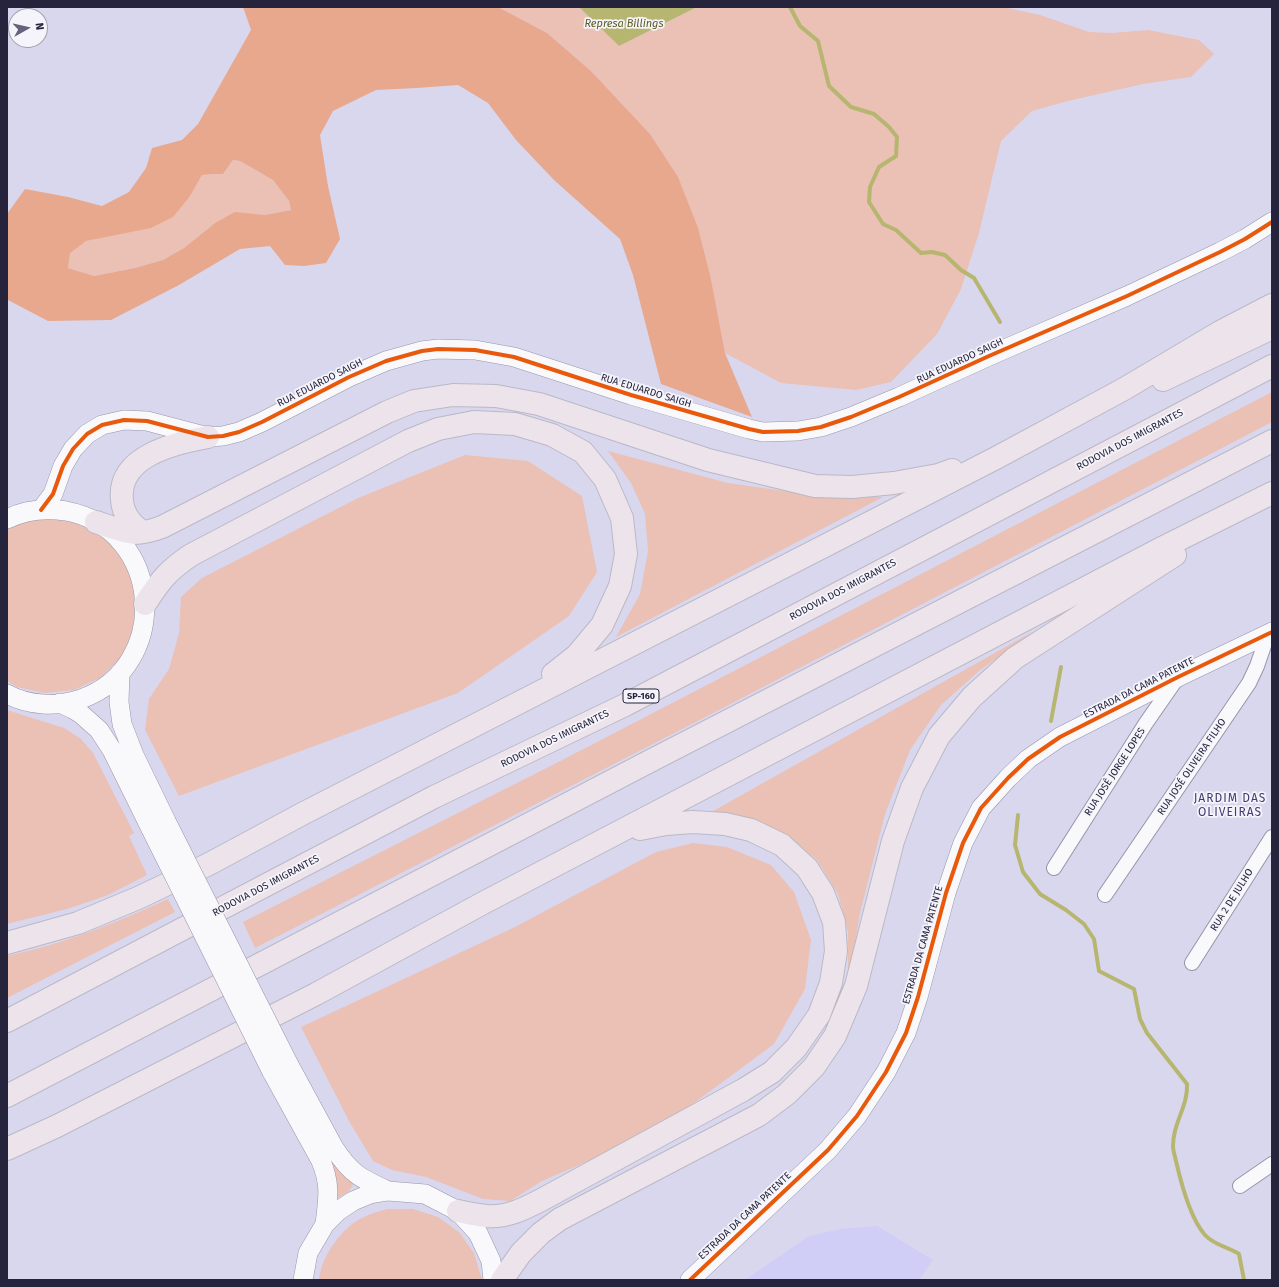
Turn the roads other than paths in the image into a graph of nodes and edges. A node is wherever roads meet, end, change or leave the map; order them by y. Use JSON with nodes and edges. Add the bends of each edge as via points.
{"nodes":[{"id":1,"x":1272,"y":222,"type":"edge"},
{"id":2,"x":1272,"y":305,"type":"edge"},
{"id":3,"x":1272,"y":328,"type":"edge"},
{"id":4,"x":1272,"y":366,"type":"edge"},
{"id":5,"x":1124,"y":388,"type":"junction"},
{"id":6,"x":208,"y":437,"type":"junction"},
{"id":7,"x":1272,"y":441,"type":"edge"},
{"id":8,"x":996,"y":458,"type":"junction"},
{"id":9,"x":58,"y":480,"type":"junction"},
{"id":10,"x":1269,"y":495,"type":"edge"},
{"id":11,"x":42,"y":510,"type":"junction"},
{"id":12,"x":71,"y":512,"type":"junction"},
{"id":13,"x":7,"y":519,"type":"edge"},
{"id":14,"x":96,"y":522,"type":"junction"},
{"id":15,"x":142,"y":532,"type":"junction"},
{"id":16,"x":145,"y":604,"type":"junction"},
{"id":17,"x":1270,"y":633,"type":"edge"},
{"id":18,"x":120,"y":673,"type":"junction"},
{"id":19,"x":1178,"y":677,"type":"junction"},
{"id":20,"x":7,"y":694,"type":"edge"},
{"id":21,"x":60,"y":703,"type":"junction"},
{"id":22,"x":513,"y":705,"type":"junction"},
{"id":23,"x":159,"y":825,"type":"junction"},
{"id":24,"x":616,"y":834,"type":"junction"},
{"id":25,"x":1272,"y":837,"type":"edge"},
{"id":26,"x":1054,"y":868,"type":"dead end"},
{"id":27,"x":1105,"y":895,"type":"dead end"},
{"id":28,"x":7,"y":944,"type":"edge"},
{"id":29,"x":1192,"y":963,"type":"dead end"},
{"id":30,"x":7,"y":1021,"type":"edge"},
{"id":31,"x":280,"y":1067,"type":"junction"},
{"id":32,"x":7,"y":1096,"type":"edge"},
{"id":33,"x":57,"y":1126,"type":"junction"},
{"id":34,"x":7,"y":1149,"type":"edge"},
{"id":35,"x":7,"y":1156,"type":"edge"},
{"id":36,"x":1272,"y":1164,"type":"edge"},
{"id":37,"x":1240,"y":1186,"type":"dead end"},
{"id":38,"x":388,"y":1191,"type":"junction"},
{"id":39,"x":458,"y":1211,"type":"junction"},
{"id":40,"x":324,"y":1224,"type":"junction"},
{"id":41,"x":303,"y":1280,"type":"edge"},
{"id":42,"x":493,"y":1280,"type":"edge"},
{"id":43,"x":502,"y":1280,"type":"edge"},
{"id":44,"x":690,"y":1280,"type":"edge"}],
"edges":[{"from":1,"to":6,"type":"street","name":"RUA EDUARDO SAIGH","via":[[1232,246],[1127,296],[899,397],[821,427],[780,432],[749,430],[514,357],[454,349],[422,351],[386,360],[239,432]]},
{"from":2,"to":5,"type":"highway"},
{"from":3,"to":5,"type":"highway","via":[[1138,392]]},
{"from":4,"to":30,"type":"highway","name":"RODOVIA DOS IMIGRANTES","number":"SP-160","via":[[632,701],[434,797]]},
{"from":5,"to":8,"type":"highway"},
{"from":6,"to":9,"type":"street","name":"RUA EDUARDO SAIGH","via":[[147,421],[124,420],[102,425],[87,434],[73,449]]},
{"from":6,"to":15,"type":"highway","via":[[187,440],[162,449],[139,462],[128,473],[122,492],[122,505],[131,523]]},
{"from":7,"to":32,"type":"highway"},
{"from":8,"to":15,"type":"highway","via":[[938,475],[894,483],[852,487],[815,486],[708,460],[539,404],[496,396],[453,395],[414,401],[387,412],[162,527]]},
{"from":8,"to":22,"type":"highway"},
{"from":9,"to":11,"type":"street","name":"RUA EDUARDO SAIGH","via":[[53,494]]},
{"from":9,"to":12,"type":"street","via":[[62,499]]},
{"from":10,"to":24,"type":"highway","via":[[1162,548]]},
{"from":10,"to":43,"type":"highway","via":[[1015,658],[972,697],[939,736],[912,788],[893,841],[856,986],[835,1036],[814,1068],[787,1094],[759,1115],[560,1219],[521,1253]]},
{"from":11,"to":12,"type":"street"},
{"from":11,"to":13,"type":"street"},
{"from":12,"to":14,"type":"street"},
{"from":14,"to":15,"type":"highway","via":[[134,533]]},
{"from":14,"to":16,"type":"street","via":[[116,537],[132,557],[141,580]]},
{"from":16,"to":18,"type":"street","via":[[140,640]]},
{"from":16,"to":22,"type":"highway","via":[[169,571],[191,555],[408,441],[438,429],[474,422],[515,424],[552,435],[582,452],[605,479],[622,518],[626,554],[620,586],[602,625],[577,655]]},
{"from":17,"to":19,"type":"street","name":"ESTRADA DA CAMA PATENTE"},
{"from":17,"to":27,"type":"street","name":"RUA JOSÉ OLIVEIRA FILHO","via":[[1249,683]]},
{"from":18,"to":21,"type":"street","via":[[92,694]]},
{"from":18,"to":23,"type":"street","via":[[119,702],[122,724]]},
{"from":19,"to":26,"type":"street","name":"RUA JOSÉ JORGE LOPES"},
{"from":19,"to":44,"type":"street","name":"ESTRADA DA CAMA PATENTE","via":[[1060,737],[1028,760],[981,808],[963,843],[946,893],[906,1033],[886,1072],[857,1116],[828,1150]]},
{"from":20,"to":21,"type":"street","via":[[40,704]]},
{"from":21,"to":23,"type":"street","via":[[82,714],[99,730]]},
{"from":22,"to":28,"type":"highway","via":[[209,864],[138,898],[78,923]]},
{"from":23,"to":31,"type":"street","bridge":true},
{"from":24,"to":33,"type":"highway","via":[[414,939],[316,994]]},
{"from":24,"to":39,"type":"highway","via":[[666,824],[725,824],[751,830],[782,845],[807,868],[823,893],[834,922],[836,951],[831,983],[819,1015],[796,1048],[772,1072],[523,1210],[506,1215],[488,1216]]},
{"from":25,"to":29,"type":"street","name":"RUA 2 DE JULHO"},
{"from":31,"to":38,"type":"street","via":[[342,1161],[364,1180]]},
{"from":31,"to":40,"type":"street","via":[[326,1174],[328,1187]]},
{"from":33,"to":34,"type":"highway"},
{"from":33,"to":35,"type":"highway"},
{"from":36,"to":37,"type":"street"},
{"from":38,"to":39,"type":"street","via":[[425,1194]]},
{"from":38,"to":40,"type":"street","via":[[370,1194],[353,1201]]},
{"from":39,"to":42,"type":"street","via":[[478,1233],[491,1261]]},
{"from":40,"to":41,"type":"street","via":[[308,1253]]}]}
